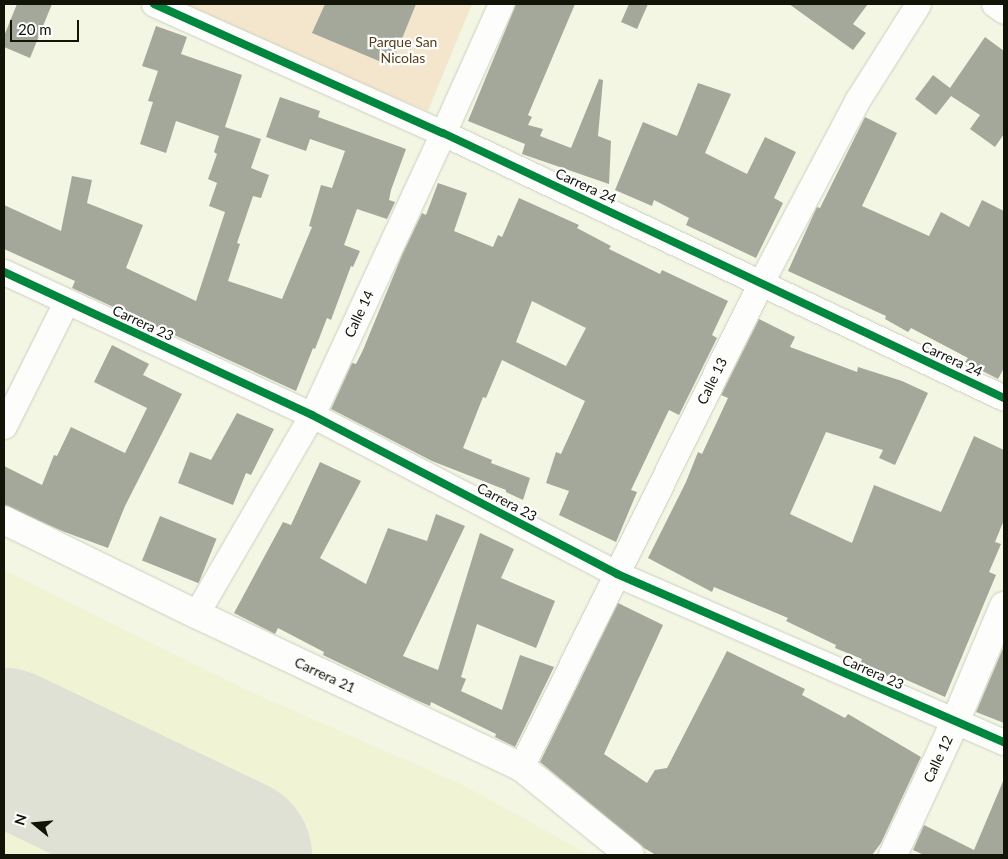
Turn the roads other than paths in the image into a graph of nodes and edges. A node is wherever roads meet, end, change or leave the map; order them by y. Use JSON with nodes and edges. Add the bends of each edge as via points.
{"nodes":[{"id":1,"x":154,"y":4,"type":"edge"},
{"id":2,"x":501,"y":4,"type":"edge"},
{"id":3,"x":918,"y":4,"type":"edge"},
{"id":4,"x":994,"y":4,"type":"edge"},
{"id":5,"x":1004,"y":11,"type":"edge"},
{"id":6,"x":444,"y":133,"type":"junction"},
{"id":7,"x":4,"y":272,"type":"edge"},
{"id":8,"x":761,"y":282,"type":"junction"},
{"id":9,"x":66,"y":302,"type":"junction"},
{"id":10,"x":1004,"y":398,"type":"edge"},
{"id":11,"x":312,"y":415,"type":"junction"},
{"id":12,"x":4,"y":426,"type":"edge"},
{"id":13,"x":4,"y":520,"type":"edge"},
{"id":14,"x":617,"y":574,"type":"junction"},
{"id":15,"x":1004,"y":606,"type":"edge"},
{"id":16,"x":196,"y":614,"type":"junction"},
{"id":17,"x":955,"y":722,"type":"junction"},
{"id":18,"x":1004,"y":742,"type":"edge"},
{"id":19,"x":521,"y":767,"type":"junction"},
{"id":20,"x":630,"y":855,"type":"edge"},
{"id":21,"x":893,"y":855,"type":"edge"}],
"edges":[{"from":1,"to":6,"type":"street","name":"Carrera 24"},
{"from":2,"to":6,"type":"street","name":"Calle 14"},
{"from":3,"to":8,"type":"street","name":"Calle 13","via":[[858,99]]},
{"from":4,"to":5,"type":"street"},
{"from":6,"to":8,"type":"street","name":"Carrera 24"},
{"from":6,"to":11,"type":"street","name":"Calle 14"},
{"from":7,"to":9,"type":"street","name":"Carrera 23"},
{"from":8,"to":10,"type":"street","name":"Carrera 24"},
{"from":8,"to":14,"type":"street","name":"Calle 13"},
{"from":9,"to":11,"type":"street","name":"Carrera 23"},
{"from":9,"to":12,"type":"street"},
{"from":11,"to":14,"type":"street","name":"Carrera 23"},
{"from":11,"to":16,"type":"street","name":"Calle 14"},
{"from":13,"to":16,"type":"street","name":"Carrera 21"},
{"from":14,"to":17,"type":"street","name":"Carrera 23"},
{"from":14,"to":19,"type":"street","name":"Calle 13"},
{"from":15,"to":17,"type":"street","name":"Calle 12"},
{"from":16,"to":19,"type":"street","name":"Carrera 21"},
{"from":17,"to":18,"type":"street","name":"Carrera 23"},
{"from":17,"to":21,"type":"street","name":"Calle 12"},
{"from":19,"to":20,"type":"street","name":"Carrera 21"}]}
